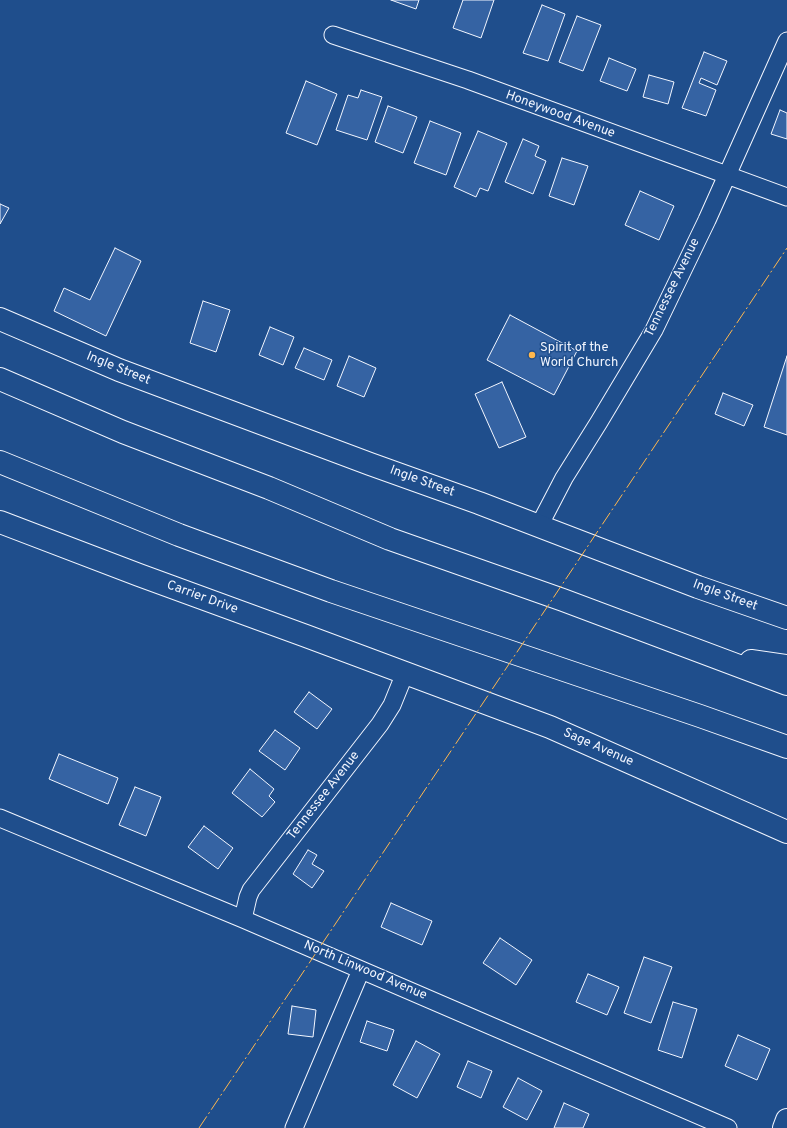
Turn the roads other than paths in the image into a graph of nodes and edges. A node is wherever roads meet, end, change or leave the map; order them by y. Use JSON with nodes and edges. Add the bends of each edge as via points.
{"nodes":[{"id":1,"x":333,"y":35,"type":"dead end"},
{"id":2,"x":787,"y":41,"type":"edge"},
{"id":3,"x":726,"y":176,"type":"junction"},
{"id":4,"x":787,"y":197,"type":"edge"},
{"id":5,"x":0,"y":320,"type":"edge"},
{"id":6,"x":0,"y":380,"type":"edge"},
{"id":7,"x":0,"y":462,"type":"edge"},
{"id":8,"x":0,"y":522,"type":"edge"},
{"id":9,"x":539,"y":526,"type":"junction"},
{"id":10,"x":787,"y":618,"type":"edge"},
{"id":11,"x":706,"y":654,"type":"junction"},
{"id":12,"x":787,"y":666,"type":"edge"},
{"id":13,"x":405,"y":673,"type":"junction"},
{"id":14,"x":787,"y":684,"type":"edge"},
{"id":15,"x":700,"y":716,"type":"junction"},
{"id":16,"x":787,"y":747,"type":"edge"},
{"id":17,"x":787,"y":761,"type":"edge"},
{"id":18,"x":0,"y":818,"type":"edge"},
{"id":19,"x":787,"y":832,"type":"edge"},
{"id":20,"x":243,"y":919,"type":"junction"},
{"id":21,"x":361,"y":970,"type":"junction"},
{"id":22,"x":787,"y":1120,"type":"edge"},
{"id":23,"x":294,"y":1128,"type":"edge"},
{"id":24,"x":728,"y":1128,"type":"edge"},
{"id":25,"x":784,"y":1128,"type":"edge"}],
"edges":[{"from":1,"to":3,"type":"street","name":"Honeywood Avenue","via":[[468,80]]},
{"from":2,"to":3,"type":"street","name":"Tennessee Avenue"},
{"from":3,"to":4,"type":"street","name":"Honeywood Avenue"},
{"from":3,"to":9,"type":"street","name":"Tennessee Avenue","via":[[654,330],[564,478]]},
{"from":5,"to":9,"type":"main road","name":"Ingle Street","via":[[119,370]]},
{"from":6,"to":11,"type":"main road","via":[[115,429],[390,538]]},
{"from":7,"to":15,"type":"main road","via":[[179,535],[331,591]]},
{"from":8,"to":13,"type":"main road","name":"Carrier Drive"},
{"from":9,"to":10,"type":"main road","name":"Ingle Street"},
{"from":11,"to":12,"type":"main road"},
{"from":11,"to":14,"type":"main road"},
{"from":13,"to":19,"type":"main road","name":"Sage Avenue","via":[[550,727]]},
{"from":13,"to":20,"type":"street","name":"Tennessee Avenue","via":[[392,705],[380,724],[251,890]]},
{"from":15,"to":16,"type":"main road"},
{"from":15,"to":17,"type":"main road"},
{"from":18,"to":20,"type":"street","name":"North Linwood Avenue"},
{"from":20,"to":21,"type":"street","name":"North Linwood Avenue"},
{"from":21,"to":23,"type":"street"},
{"from":21,"to":24,"type":"street","name":"North Linwood Avenue"},
{"from":22,"to":25,"type":"main road"}]}
